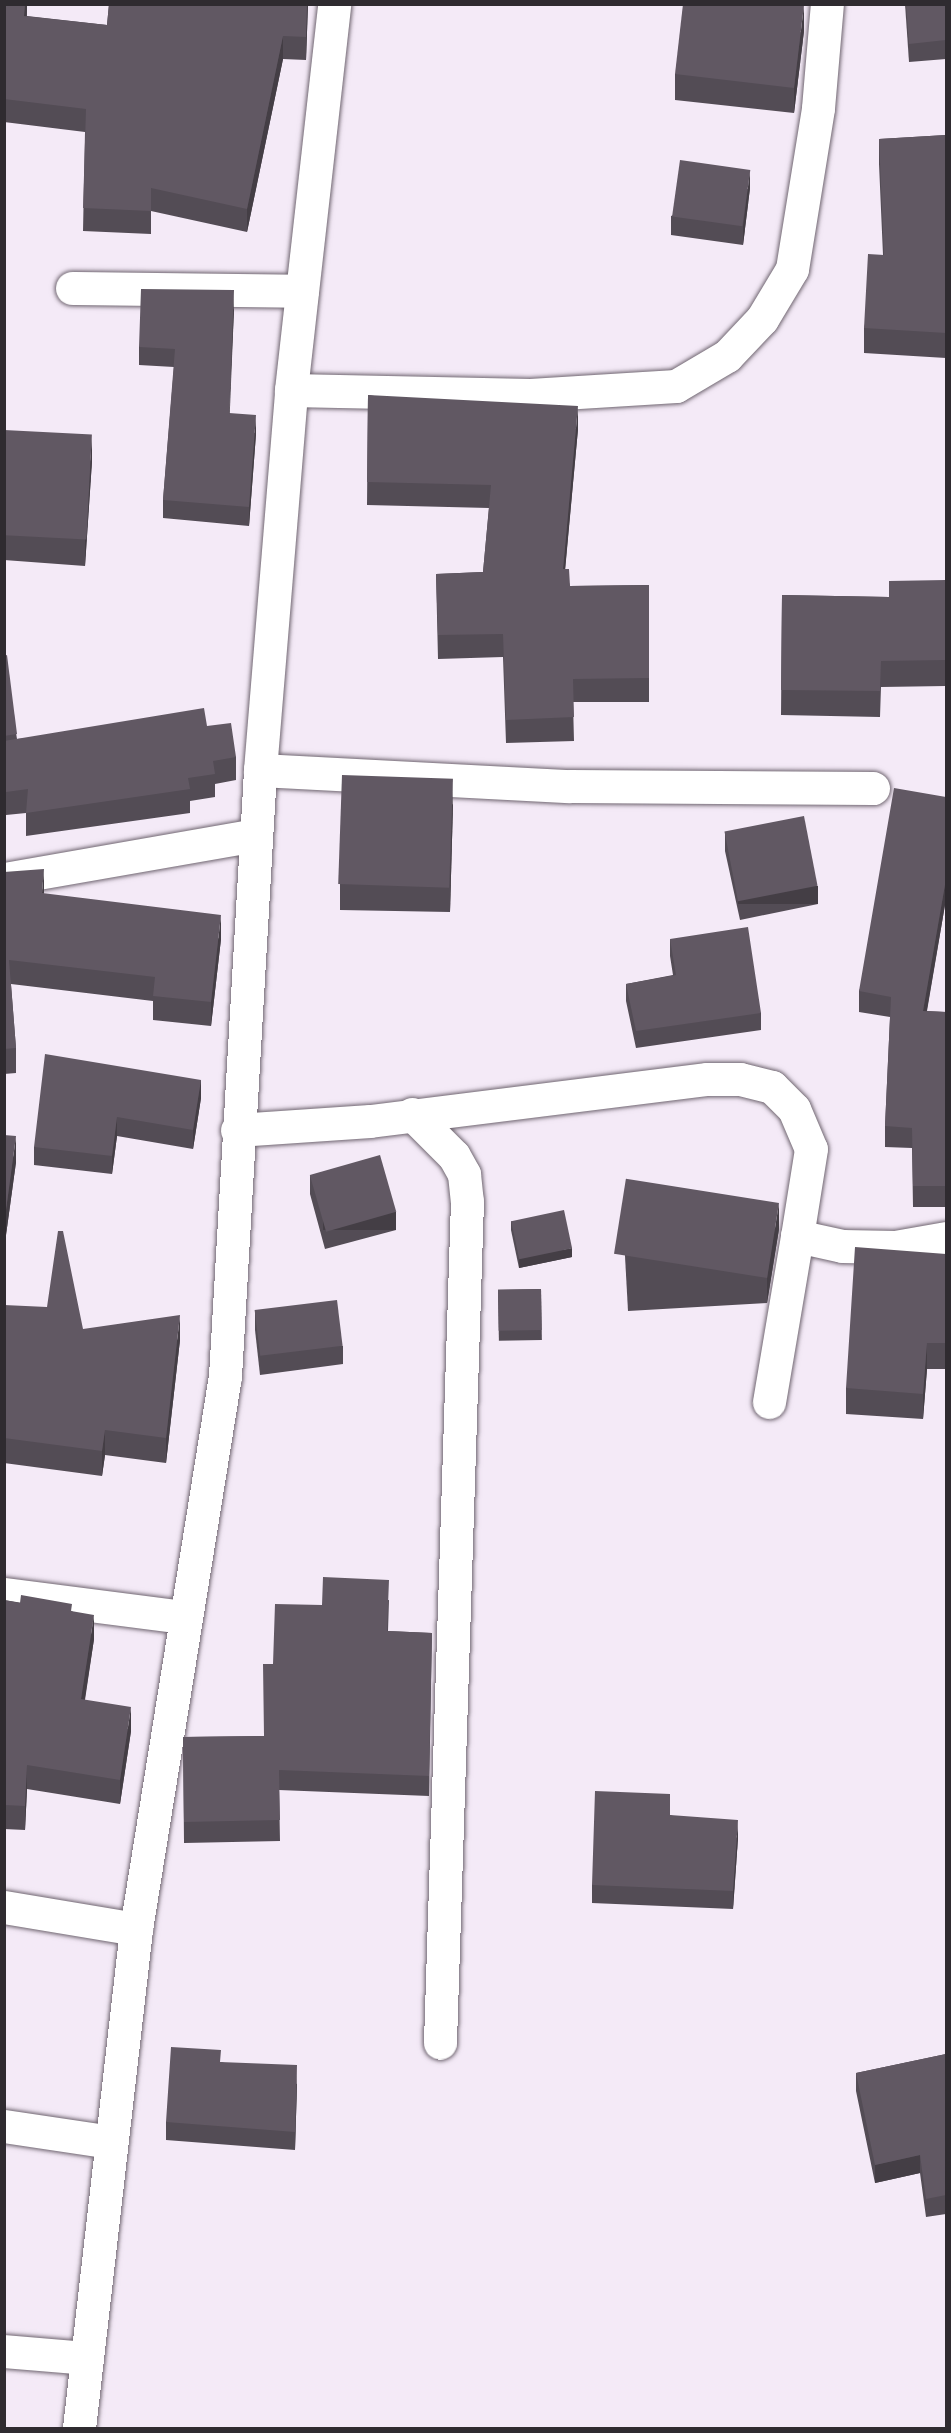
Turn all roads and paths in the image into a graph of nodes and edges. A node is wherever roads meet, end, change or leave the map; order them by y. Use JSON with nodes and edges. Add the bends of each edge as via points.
{"nodes":[{"id":1,"x":334,"y":4,"type":"edge"},
{"id":2,"x":827,"y":4,"type":"edge"},
{"id":3,"x":72,"y":288,"type":"dead end"},
{"id":4,"x":302,"y":291,"type":"junction"},
{"id":5,"x":291,"y":390,"type":"junction"},
{"id":6,"x":260,"y":770,"type":"junction"},
{"id":7,"x":873,"y":788,"type":"dead end"},
{"id":8,"x":255,"y":835,"type":"junction"},
{"id":9,"x":4,"y":879,"type":"edge"},
{"id":10,"x":412,"y":1114,"type":"junction"},
{"id":11,"x":237,"y":1130,"type":"junction"},
{"id":12,"x":797,"y":1236,"type":"junction"},
{"id":13,"x":946,"y":1238,"type":"edge"},
{"id":14,"x":769,"y":1402,"type":"dead end"},
{"id":15,"x":4,"y":1594,"type":"edge"},
{"id":16,"x":184,"y":1617,"type":"junction"},
{"id":17,"x":4,"y":1907,"type":"edge"},
{"id":18,"x":136,"y":1929,"type":"junction"},
{"id":19,"x":440,"y":2043,"type":"dead end"},
{"id":20,"x":4,"y":2126,"type":"edge"},
{"id":21,"x":111,"y":2142,"type":"junction"},
{"id":22,"x":4,"y":2351,"type":"edge"},
{"id":23,"x":87,"y":2358,"type":"junction"},
{"id":24,"x":79,"y":2428,"type":"edge"}],
"edges":[{"from":1,"to":4,"type":"street"},
{"from":2,"to":5,"type":"street","via":[[818,108],[792,269],[762,319],[727,356],[676,386],[530,395]]},
{"from":3,"to":4,"type":"street"},
{"from":4,"to":5,"type":"street"},
{"from":5,"to":6,"type":"street"},
{"from":6,"to":7,"type":"street","via":[[570,786]]},
{"from":6,"to":8,"type":"street"},
{"from":8,"to":9,"type":"street"},
{"from":8,"to":11,"type":"street"},
{"from":10,"to":11,"type":"street"},
{"from":10,"to":12,"type":"street","via":[[707,1078],[772,1087],[794,1109],[811,1149]]},
{"from":10,"to":19,"type":"street","via":[[454,1156],[464,1174],[467,1201]]},
{"from":11,"to":16,"type":"street","via":[[225,1376]]},
{"from":12,"to":13,"type":"street","via":[[842,1246],[895,1247]]},
{"from":12,"to":14,"type":"street"},
{"from":15,"to":16,"type":"street"},
{"from":16,"to":18,"type":"street"},
{"from":17,"to":18,"type":"street"},
{"from":18,"to":21,"type":"street"},
{"from":20,"to":21,"type":"street"},
{"from":21,"to":23,"type":"street"},
{"from":22,"to":23,"type":"street"},
{"from":23,"to":24,"type":"street"}]}
